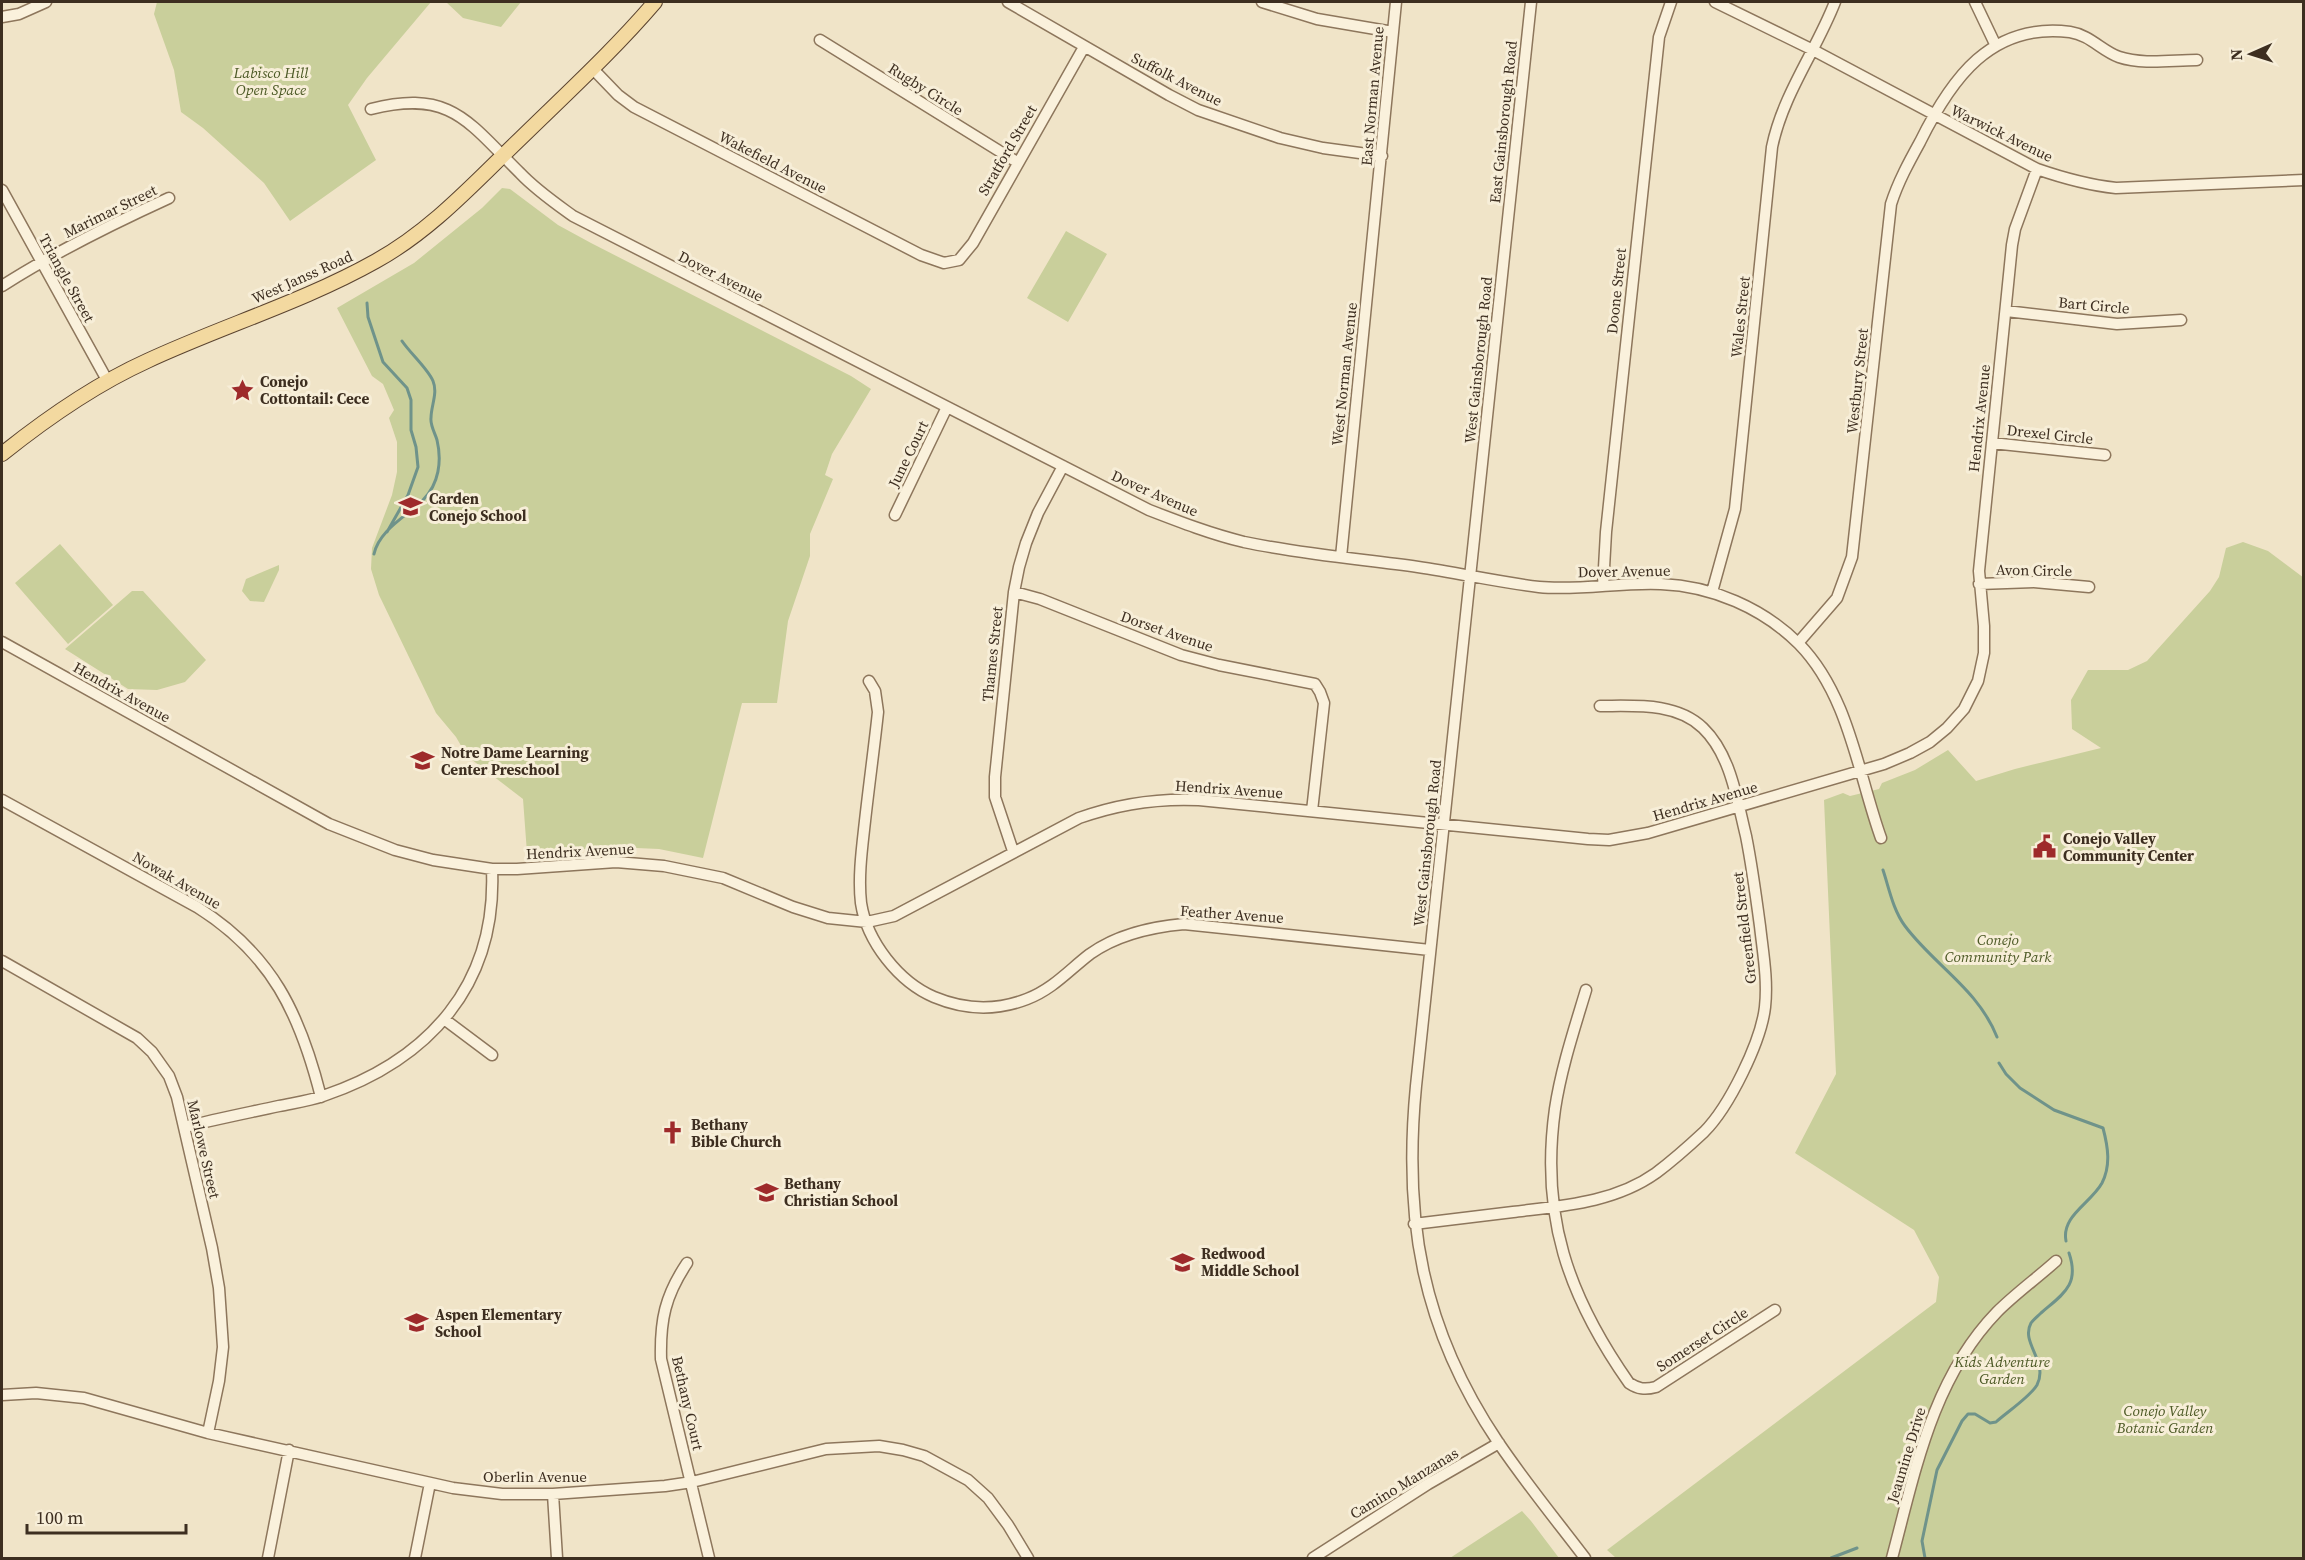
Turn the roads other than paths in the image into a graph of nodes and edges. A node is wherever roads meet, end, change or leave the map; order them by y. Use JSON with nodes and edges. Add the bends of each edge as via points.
{"nodes":[{"id":1,"x":46,"y":2,"type":"edge"},
{"id":2,"x":655,"y":2,"type":"edge"},
{"id":3,"x":1008,"y":2,"type":"edge"},
{"id":4,"x":1262,"y":2,"type":"edge"},
{"id":5,"x":1396,"y":2,"type":"edge"},
{"id":6,"x":1531,"y":2,"type":"edge"},
{"id":7,"x":1671,"y":2,"type":"edge"},
{"id":8,"x":1715,"y":2,"type":"edge"},
{"id":9,"x":1835,"y":2,"type":"edge"},
{"id":10,"x":1975,"y":2,"type":"edge"},
{"id":11,"x":2,"y":18,"type":"edge"},
{"id":12,"x":1393,"y":32,"type":"junction"},
{"id":13,"x":820,"y":40,"type":"dead end"},
{"id":14,"x":1084,"y":46,"type":"junction"},
{"id":15,"x":1996,"y":46,"type":"junction"},
{"id":16,"x":1813,"y":50,"type":"junction"},
{"id":17,"x":2197,"y":60,"type":"dead end"},
{"id":18,"x":592,"y":69,"type":"junction"},
{"id":19,"x":371,"y":109,"type":"dead end"},
{"id":20,"x":1933,"y":115,"type":"junction"},
{"id":21,"x":503,"y":155,"type":"junction"},
{"id":22,"x":1382,"y":156,"type":"junction"},
{"id":23,"x":1017,"y":162,"type":"junction"},
{"id":24,"x":2037,"y":169,"type":"junction"},
{"id":25,"x":2304,"y":180,"type":"edge"},
{"id":26,"x":2,"y":190,"type":"edge"},
{"id":27,"x":1377,"y":194,"type":"joint"},
{"id":28,"x":170,"y":198,"type":"dead end"},
{"id":29,"x":1505,"y":245,"type":"joint"},
{"id":30,"x":951,"y":262,"type":"joint"},
{"id":31,"x":41,"y":263,"type":"junction"},
{"id":32,"x":2,"y":286,"type":"edge"},
{"id":33,"x":2006,"y":311,"type":"junction"},
{"id":34,"x":2181,"y":320,"type":"dead end"},
{"id":35,"x":107,"y":380,"type":"junction"},
{"id":36,"x":947,"y":406,"type":"junction"},
{"id":37,"x":1992,"y":443,"type":"junction"},
{"id":38,"x":2,"y":454,"type":"edge"},
{"id":39,"x":2105,"y":455,"type":"dead end"},
{"id":40,"x":1062,"y":466,"type":"junction"},
{"id":41,"x":895,"y":514,"type":"dead end"},
{"id":42,"x":1341,"y":557,"type":"junction"},
{"id":43,"x":1471,"y":577,"type":"junction"},
{"id":44,"x":1979,"y":584,"type":"junction"},
{"id":45,"x":1603,"y":586,"type":"junction"},
{"id":46,"x":2089,"y":587,"type":"dead end"},
{"id":47,"x":1014,"y":592,"type":"junction"},
{"id":48,"x":1712,"y":592,"type":"junction"},
{"id":49,"x":2,"y":642,"type":"edge"},
{"id":50,"x":1798,"y":643,"type":"junction"},
{"id":51,"x":869,"y":681,"type":"dead end"},
{"id":52,"x":1600,"y":706,"type":"dead end"},
{"id":53,"x":1859,"y":771,"type":"junction"},
{"id":54,"x":2,"y":800,"type":"edge"},
{"id":55,"x":1739,"y":807,"type":"junction"},
{"id":56,"x":1312,"y":811,"type":"junction"},
{"id":57,"x":1444,"y":825,"type":"junction"},
{"id":58,"x":1881,"y":838,"type":"dead end"},
{"id":59,"x":1013,"y":851,"type":"junction"},
{"id":60,"x":492,"y":869,"type":"junction"},
{"id":61,"x":867,"y":922,"type":"junction"},
{"id":62,"x":1430,"y":950,"type":"junction"},
{"id":63,"x":2,"y":961,"type":"edge"},
{"id":64,"x":1586,"y":990,"type":"dead end"},
{"id":65,"x":444,"y":1019,"type":"junction"},
{"id":66,"x":492,"y":1055,"type":"dead end"},
{"id":67,"x":321,"y":1096,"type":"junction"},
{"id":68,"x":185,"y":1127,"type":"junction"},
{"id":69,"x":1553,"y":1207,"type":"junction"},
{"id":70,"x":1414,"y":1224,"type":"junction"},
{"id":71,"x":2056,"y":1261,"type":"dead end"},
{"id":72,"x":687,"y":1263,"type":"dead end"},
{"id":73,"x":1775,"y":1310,"type":"dead end"},
{"id":74,"x":2,"y":1395,"type":"edge"},
{"id":75,"x":208,"y":1433,"type":"junction"},
{"id":76,"x":1498,"y":1443,"type":"junction"},
{"id":77,"x":289,"y":1450,"type":"junction"},
{"id":78,"x":692,"y":1482,"type":"junction"},
{"id":79,"x":430,"y":1483,"type":"junction"},
{"id":80,"x":553,"y":1494,"type":"junction"},
{"id":81,"x":268,"y":1558,"type":"edge"},
{"id":82,"x":415,"y":1558,"type":"edge"},
{"id":83,"x":557,"y":1558,"type":"edge"},
{"id":84,"x":709,"y":1558,"type":"edge"},
{"id":85,"x":1028,"y":1558,"type":"edge"},
{"id":86,"x":1313,"y":1558,"type":"edge"},
{"id":87,"x":1584,"y":1558,"type":"edge"},
{"id":88,"x":1892,"y":1558,"type":"edge"}],
"edges":[{"from":1,"to":11,"type":"street"},
{"from":2,"to":18,"type":"main road","name":"West Janss Road"},
{"from":3,"to":14,"type":"street","name":"Suffolk Avenue"},
{"from":4,"to":12,"type":"street","via":[[1317,19]]},
{"from":5,"to":12,"type":"street","name":"East Norman Avenue"},
{"from":6,"to":29,"type":"street","name":"East Gainsborough Road"},
{"from":7,"to":45,"type":"street","name":"Doone Street","via":[[1659,37]]},
{"from":8,"to":16,"type":"street","name":"Warwick Avenue"},
{"from":9,"to":16,"type":"street","name":"Wales Street"},
{"from":10,"to":15,"type":"street"},
{"from":12,"to":22,"type":"street","name":"East Norman Avenue"},
{"from":13,"to":23,"type":"street","name":"Rugby Circle"},
{"from":14,"to":22,"type":"street","name":"Suffolk Avenue","via":[[1208,114],[1280,138]]},
{"from":14,"to":23,"type":"street","name":"Stratford Street"},
{"from":15,"to":17,"type":"street","name":"Westbury Street","via":[[2018,36],[2061,32],[2083,36],[2115,55],[2130,59]]},
{"from":15,"to":20,"type":"street","name":"Westbury Street","via":[[1964,70]]},
{"from":16,"to":20,"type":"street","name":"Warwick Avenue"},
{"from":16,"to":48,"type":"street","name":"Wales Street","via":[[1783,107],[1772,147],[1737,490]]},
{"from":18,"to":21,"type":"main road","name":"West Janss Road"},
{"from":18,"to":30,"type":"street","name":"Wakefield Avenue","via":[[634,107],[921,255]]},
{"from":19,"to":21,"type":"street","name":"Dover Avenue","via":[[418,102],[439,106],[469,121]]},
{"from":20,"to":24,"type":"street","name":"Warwick Avenue"},
{"from":20,"to":50,"type":"street","name":"Westbury Street","via":[[1891,204],[1852,557],[1837,598]]},
{"from":21,"to":35,"type":"main road","name":"West Janss Road","via":[[436,219],[378,260],[321,290],[191,341]]},
{"from":21,"to":36,"type":"street","name":"Dover Avenue","via":[[541,193],[573,216]]},
{"from":22,"to":27,"type":"street","name":"East Norman Avenue"},
{"from":23,"to":30,"type":"street","name":"Stratford Street","via":[[973,243],[965,255]]},
{"from":24,"to":25,"type":"street","name":"Warwick Avenue","via":[[2090,185],[2116,188]]},
{"from":24,"to":33,"type":"street","name":"Hendrix Avenue","via":[[2015,229]]},
{"from":26,"to":31,"type":"street","name":"Triangle Street"},
{"from":27,"to":42,"type":"street","name":"West Norman Avenue"},
{"from":28,"to":31,"type":"street","name":"Marimar Street"},
{"from":29,"to":43,"type":"street","name":"West Gainsborough Road"},
{"from":31,"to":32,"type":"street","name":"Marimar Street"},
{"from":31,"to":35,"type":"street","name":"Triangle Street"},
{"from":33,"to":34,"type":"street","name":"Bart Circle","via":[[2117,324]]},
{"from":33,"to":37,"type":"street","name":"Hendrix Avenue"},
{"from":35,"to":38,"type":"main road","name":"West Janss Road"},
{"from":36,"to":40,"type":"street","name":"Dover Avenue"},
{"from":36,"to":41,"type":"street","name":"June Court"},
{"from":37,"to":39,"type":"street","name":"Drexel Circle"},
{"from":37,"to":44,"type":"street","name":"Hendrix Avenue"},
{"from":40,"to":42,"type":"street","name":"Dover Avenue","via":[[1149,510],[1208,532],[1286,550]]},
{"from":40,"to":47,"type":"street","name":"Thames Street","via":[[1026,543]]},
{"from":42,"to":43,"type":"street","name":"Dover Avenue"},
{"from":43,"to":45,"type":"street","name":"Dover Avenue","via":[[1546,587]]},
{"from":43,"to":57,"type":"street","name":"West Gainsborough Road"},
{"from":44,"to":46,"type":"street","name":"Avon Circle","via":[[2034,582]]},
{"from":44,"to":53,"type":"street","name":"Hendrix Avenue","via":[[1984,653],[1978,681],[1964,709],[1930,742]]},
{"from":45,"to":48,"type":"street","name":"Dover Avenue","via":[[1661,584]]},
{"from":47,"to":56,"type":"street","name":"Dorset Avenue","via":[[1180,655],[1315,684],[1323,703]]},
{"from":47,"to":59,"type":"street","name":"Thames Street","via":[[995,777],[995,797]]},
{"from":48,"to":50,"type":"street","name":"Dover Avenue","via":[[1770,620]]},
{"from":49,"to":60,"type":"street","name":"Hendrix Avenue","via":[[329,824],[395,850]]},
{"from":50,"to":53,"type":"street","name":"Dover Avenue","via":[[1815,663],[1840,710]]},
{"from":51,"to":61,"type":"street","name":"Feather Avenue","via":[[878,712],[861,855],[861,904]]},
{"from":52,"to":55,"type":"street","name":"Greenfield Street","via":[[1662,709],[1683,714],[1703,728],[1729,770]]},
{"from":53,"to":55,"type":"street","name":"Hendrix Avenue"},
{"from":53,"to":58,"type":"street","name":"Dover Avenue"},
{"from":54,"to":67,"type":"street","name":"Nowak Avenue","via":[[217,920],[256,954],[295,1014]]},
{"from":55,"to":57,"type":"street","name":"Hendrix Avenue","via":[[1609,840]]},
{"from":55,"to":69,"type":"street","name":"Greenfield Street","via":[[1751,860],[1766,987],[1763,1018],[1753,1049],[1711,1123],[1655,1174],[1606,1196]]},
{"from":56,"to":57,"type":"street","name":"Hendrix Avenue"},
{"from":56,"to":59,"type":"street","name":"Hendrix Avenue","via":[[1173,799],[1133,803],[1078,818]]},
{"from":57,"to":62,"type":"street","name":"West Gainsborough Road"},
{"from":59,"to":61,"type":"street","name":"Hendrix Avenue","via":[[894,915]]},
{"from":60,"to":61,"type":"street","name":"Hendrix Avenue","via":[[616,862],[664,866],[723,878],[809,913]]},
{"from":60,"to":65,"type":"street","via":[[488,930],[475,967]]},
{"from":61,"to":62,"type":"street","name":"Feather Avenue","via":[[882,953],[912,985],[951,1004],[977,1008],[1001,1007],[1045,991],[1093,952],[1154,927],[1215,926]]},
{"from":62,"to":70,"type":"street","name":"West Gainsborough Road","via":[[1412,1129]]},
{"from":63,"to":68,"type":"street","name":"Marlowe Street","via":[[137,1038],[169,1076]]},
{"from":64,"to":69,"type":"street","name":"Somerset Circle","via":[[1555,1109],[1551,1151]]},
{"from":65,"to":66,"type":"street"},
{"from":65,"to":67,"type":"street","via":[[392,1065],[361,1082]]},
{"from":67,"to":68,"type":"street"},
{"from":68,"to":75,"type":"street","name":"Marlowe Street","via":[[212,1248],[222,1320],[219,1381]]},
{"from":69,"to":70,"type":"street","name":"Greenfield Street"},
{"from":69,"to":73,"type":"street","name":"Somerset Circle","via":[[1574,1288],[1591,1324],[1635,1387],[1656,1387]]},
{"from":70,"to":76,"type":"street","name":"West Gainsborough Road","via":[[1437,1321],[1457,1369]]},
{"from":71,"to":88,"type":"street","name":"Jeaunine Drive","via":[[1998,1312],[1965,1352],[1947,1384],[1925,1436]]},
{"from":72,"to":78,"type":"street","name":"Bethany Court","via":[[672,1286],[660,1333],[661,1359]]},
{"from":74,"to":75,"type":"street","name":"Oberlin Avenue","via":[[36,1393],[84,1398]]},
{"from":75,"to":77,"type":"street","name":"Oberlin Avenue"},
{"from":76,"to":86,"type":"street","name":"Camino Manzanas"},
{"from":76,"to":87,"type":"street"},
{"from":77,"to":79,"type":"street","name":"Oberlin Avenue"},
{"from":77,"to":81,"type":"street"},
{"from":78,"to":80,"type":"street","name":"Oberlin Avenue"},
{"from":78,"to":84,"type":"street","name":"Bethany Court"},
{"from":78,"to":85,"type":"street","name":"Oberlin Avenue","via":[[826,1449],[879,1446],[903,1450],[924,1456],[968,1480],[988,1498]]},
{"from":79,"to":80,"type":"street","name":"Oberlin Avenue","via":[[483,1493]]},
{"from":79,"to":82,"type":"street"},
{"from":80,"to":83,"type":"street"}]}
